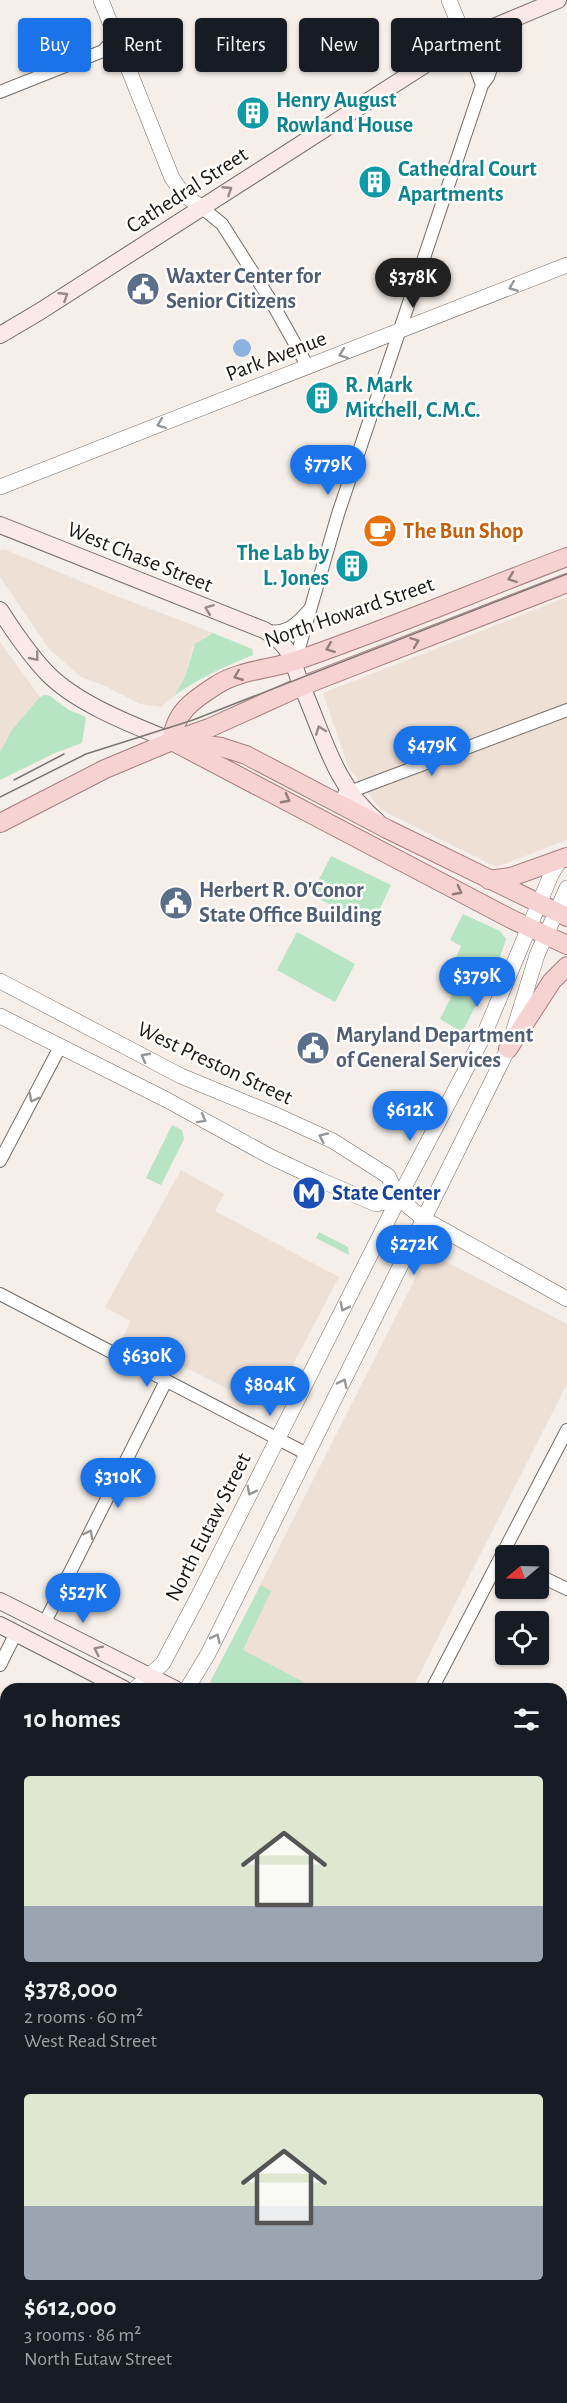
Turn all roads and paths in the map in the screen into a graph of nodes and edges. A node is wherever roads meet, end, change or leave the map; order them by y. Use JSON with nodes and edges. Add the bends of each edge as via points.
{"nodes":[{"id":1,"x":101,"y":0,"type":"edge"},
{"id":2,"x":449,"y":0,"type":"edge"},
{"id":3,"x":558,"y":0,"type":"edge"},
{"id":4,"x":108,"y":18,"type":"edge"},
{"id":5,"x":456,"y":18,"type":"edge"},
{"id":6,"x":514,"y":18,"type":"edge"},
{"id":7,"x":103,"y":51,"type":"edge"},
{"id":8,"x":130,"y":72,"type":"edge"},
{"id":9,"x":413,"y":72,"type":"edge"},
{"id":10,"x":477,"y":72,"type":"edge"},
{"id":11,"x":490,"y":72,"type":"edge"},
{"id":12,"x":482,"y":85,"type":"junction"},
{"id":13,"x":0,"y":92,"type":"edge"},
{"id":14,"x":201,"y":207,"type":"junction"},
{"id":15,"x":567,"y":265,"type":"edge"},
{"id":16,"x":398,"y":333,"type":"junction"},
{"id":17,"x":0,"y":335,"type":"edge"},
{"id":18,"x":308,"y":367,"type":"junction"},
{"id":19,"x":0,"y":487,"type":"edge"},
{"id":20,"x":0,"y":525,"type":"edge"},
{"id":21,"x":567,"y":557,"type":"edge"},
{"id":22,"x":567,"y":583,"type":"edge"},
{"id":23,"x":312,"y":607,"type":"junction"},
{"id":24,"x":0,"y":610,"type":"edge"},
{"id":25,"x":264,"y":630,"type":"junction"},
{"id":26,"x":295,"y":662,"type":"junction"},
{"id":27,"x":302,"y":686,"type":"junction"},
{"id":28,"x":567,"y":710,"type":"edge"},
{"id":29,"x":172,"y":741,"type":"junction"},
{"id":30,"x":351,"y":792,"type":"junction"},
{"id":31,"x":331,"y":799,"type":"junction"},
{"id":32,"x":0,"y":824,"type":"edge"},
{"id":33,"x":387,"y":829,"type":"junction"},
{"id":34,"x":564,"y":858,"type":"edge"},
{"id":35,"x":489,"y":880,"type":"junction"},
{"id":36,"x":567,"y":888,"type":"edge"},
{"id":37,"x":539,"y":904,"type":"junction"},
{"id":38,"x":562,"y":914,"type":"edge"},
{"id":39,"x":538,"y":932,"type":"junction"},
{"id":40,"x":567,"y":945,"type":"edge"},
{"id":41,"x":567,"y":966,"type":"edge"},
{"id":42,"x":0,"y":981,"type":"edge"},
{"id":43,"x":0,"y":1016,"type":"edge"},
{"id":44,"x":60,"y":1047,"type":"junction"},
{"id":45,"x":508,"y":1049,"type":"junction"},
{"id":46,"x":0,"y":1161,"type":"edge"},
{"id":47,"x":399,"y":1199,"type":"junction"},
{"id":48,"x":424,"y":1219,"type":"junction"},
{"id":49,"x":0,"y":1294,"type":"edge"},
{"id":50,"x":567,"y":1299,"type":"edge"},
{"id":51,"x":166,"y":1381,"type":"junction"},
{"id":52,"x":567,"y":1430,"type":"edge"},
{"id":53,"x":277,"y":1439,"type":"junction"},
{"id":54,"x":307,"y":1454,"type":"junction"},
{"id":55,"x":509,"y":1545,"type":"edge"},
{"id":56,"x":495,"y":1572,"type":"edge"},
{"id":57,"x":549,"y":1580,"type":"edge"},
{"id":58,"x":567,"y":1589,"type":"edge"},
{"id":59,"x":0,"y":1600,"type":"edge"},
{"id":60,"x":0,"y":1624,"type":"edge"},
{"id":61,"x":44,"y":1624,"type":"junction"},
{"id":62,"x":16,"y":1633,"type":"junction"},
{"id":63,"x":0,"y":1665,"type":"edge"},
{"id":64,"x":150,"y":1676,"type":"junction"},
{"id":65,"x":112,"y":1683,"type":"edge"},
{"id":66,"x":142,"y":1683,"type":"edge"},
{"id":67,"x":163,"y":1683,"type":"edge"},
{"id":68,"x":191,"y":1683,"type":"edge"},
{"id":69,"x":435,"y":1683,"type":"edge"}],
"edges":[{"from":1,"to":4,"type":"street"},
{"from":2,"to":5,"type":"street"},
{"from":3,"to":6,"type":"main road","name":"Cathedral Street"},
{"from":7,"to":13,"type":"street"},
{"from":8,"to":14,"type":"street","via":[[176,186]]},
{"from":14,"to":9,"type":"main road","name":"Cathedral Street","one_way":true},
{"from":10,"to":12,"type":"street"},
{"from":11,"to":12,"type":"street"},
{"from":12,"to":16,"type":"street"},
{"from":17,"to":14,"type":"main road","name":"Cathedral Street","one_way":true},
{"from":14,"to":18,"type":"street","via":[[222,224]]},
{"from":15,"to":16,"type":"street","name":"Park Avenue","one_way":true},
{"from":16,"to":18,"type":"street","name":"Park Avenue","one_way":true},
{"from":16,"to":23,"type":"street","via":[[338,514]]},
{"from":18,"to":19,"type":"street","name":"Park Avenue","one_way":true},
{"from":25,"to":20,"type":"main road","name":"West Chase Street","one_way":true},
{"from":21,"to":26,"type":"main road","name":"North Howard Street","one_way":true},
{"from":27,"to":22,"type":"main road","one_way":true},
{"from":23,"to":25,"type":"street","name":"West Chase Street","via":[[286,631]]},
{"from":23,"to":26,"type":"street"},
{"from":24,"to":29,"type":"main road","one_way":true,"via":[[48,674],[69,690]]},
{"from":25,"to":26,"type":"main road","name":"West Chase Street","via":[[279,640]]},
{"from":26,"to":27,"type":"main road"},
{"from":26,"to":29,"type":"main road","name":"North Howard Street","one_way":true,"via":[[241,674],[216,685],[178,717]]},
{"from":27,"to":29,"type":"main road"},
{"from":30,"to":27,"type":"main road","one_way":true,"via":[[332,761]]},
{"from":28,"to":30,"type":"street"},
{"from":29,"to":31,"type":"main road","via":[[221,747],[246,755]]},
{"from":29,"to":32,"type":"main road","via":[[105,769]]},
{"from":29,"to":39,"type":"main road","one_way":true},
{"from":30,"to":31,"type":"street"},
{"from":30,"to":33,"type":"main road"},
{"from":31,"to":33,"type":"main road"},
{"from":33,"to":35,"type":"main road"},
{"from":34,"to":35,"type":"main road","via":[[511,877]]},
{"from":34,"to":37,"type":"street","name":"North Eutaw Street","via":[[551,875]]},
{"from":35,"to":37,"type":"main road"},
{"from":36,"to":38,"type":"street","name":"North Eutaw Street"},
{"from":37,"to":38,"type":"main road"},
{"from":37,"to":39,"type":"street","name":"North Eutaw Street"},
{"from":38,"to":39,"type":"street","name":"North Eutaw Street"},
{"from":39,"to":40,"type":"main road"},
{"from":39,"to":45,"type":"street","name":"North Eutaw Street"},
{"from":39,"to":47,"type":"street","name":"North Eutaw Street"},
{"from":41,"to":45,"type":"main road","via":[[552,981]]},
{"from":47,"to":42,"type":"street","name":"West Preston Street","one_way":true,"via":[[388,1176],[333,1141],[181,1076]]},
{"from":43,"to":44,"type":"street"},
{"from":44,"to":46,"type":"street","one_way":true},
{"from":44,"to":47,"type":"street","one_way":true,"via":[[320,1180],[376,1204]]},
{"from":45,"to":48,"type":"street","name":"North Eutaw Street"},
{"from":47,"to":48,"type":"street","name":"West Preston Street"},
{"from":47,"to":53,"type":"street","name":"North Eutaw Street","one_way":true},
{"from":48,"to":50,"type":"street","name":"West Preston Street"},
{"from":54,"to":48,"type":"street","name":"North Eutaw Street","one_way":true},
{"from":49,"to":51,"type":"street"},
{"from":51,"to":53,"type":"street"},
{"from":61,"to":51,"type":"street","one_way":true},
{"from":52,"to":55,"type":"street"},
{"from":53,"to":54,"type":"street"},
{"from":53,"to":64,"type":"street","name":"North Eutaw Street","one_way":true,"via":[[163,1663]]},
{"from":68,"to":54,"type":"street","name":"North Eutaw Street","one_way":true},
{"from":56,"to":69,"type":"street"},
{"from":57,"to":58,"type":"street"},
{"from":59,"to":61,"type":"main road"},
{"from":60,"to":62,"type":"main road"},
{"from":64,"to":61,"type":"main road","one_way":true},
{"from":62,"to":63,"type":"street"},
{"from":62,"to":65,"type":"main road"},
{"from":64,"to":66,"type":"street","name":"North Eutaw Street"},
{"from":64,"to":67,"type":"main road"}]}
